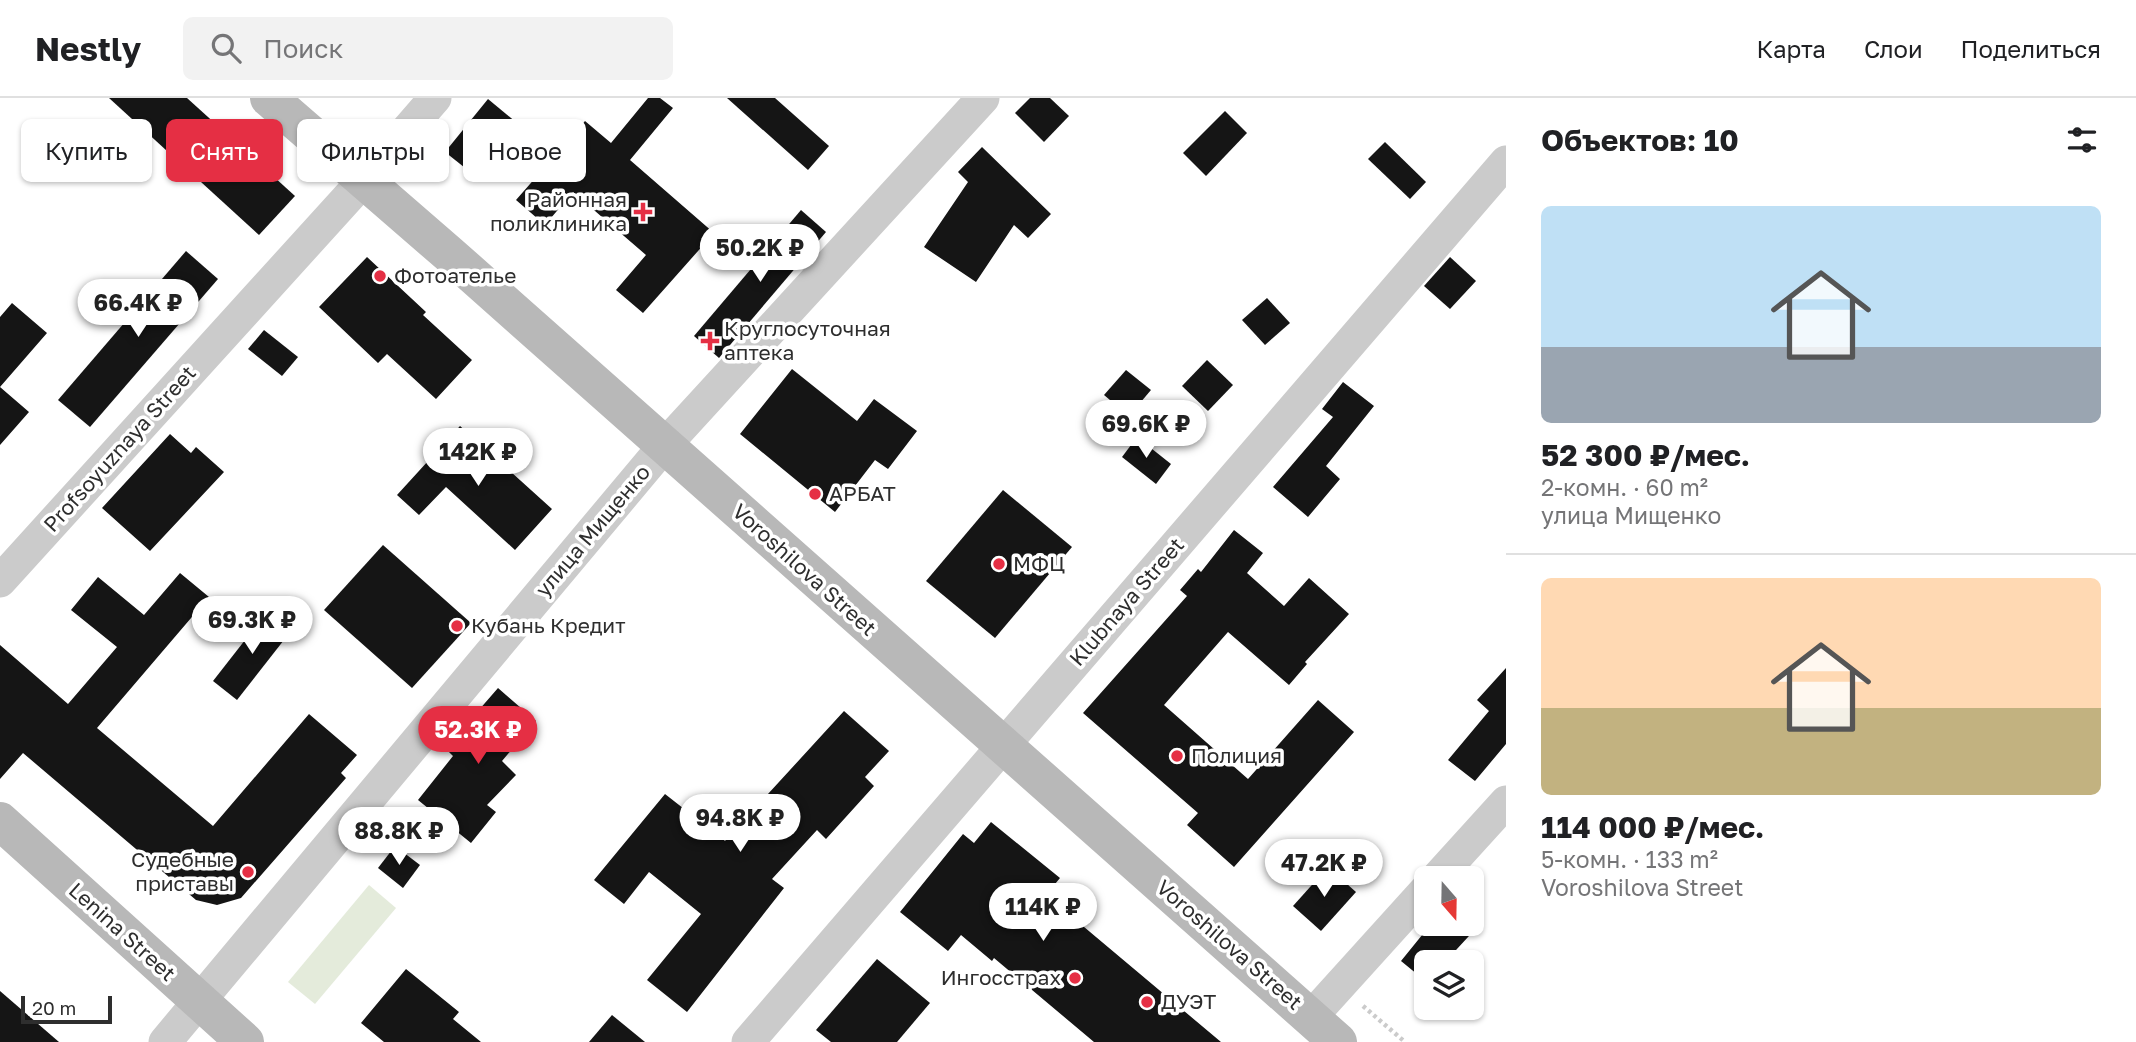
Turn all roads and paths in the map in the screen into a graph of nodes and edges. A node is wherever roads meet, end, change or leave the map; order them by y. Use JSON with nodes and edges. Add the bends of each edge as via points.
{"nodes":[{"id":1,"x":269,"y":98,"type":"edge"},
{"id":2,"x":435,"y":98,"type":"edge"},
{"id":3,"x":983,"y":98,"type":"edge"},
{"id":4,"x":417,"y":119,"type":"edge"},
{"id":5,"x":297,"y":123,"type":"edge"},
{"id":6,"x":1506,"y":162,"type":"edge"},
{"id":7,"x":362,"y":182,"type":"edge"},
{"id":8,"x":364,"y":182,"type":"edge"},
{"id":9,"x":664,"y":446,"type":"junction"},
{"id":10,"x":0,"y":581,"type":"edge"},
{"id":11,"x":1003,"y":746,"type":"junction"},
{"id":12,"x":1506,"y":802,"type":"edge"},
{"id":13,"x":0,"y":821,"type":"edge"},
{"id":14,"x":1448,"y":866,"type":"edge"},
{"id":15,"x":1414,"y":903,"type":"edge"},
{"id":16,"x":1339,"y":986,"type":"junction"},
{"id":17,"x":199,"y":1001,"type":"junction"},
{"id":18,"x":1311,"y":1017,"type":"junction"},
{"id":19,"x":164,"y":1042,"type":"edge"},
{"id":20,"x":245,"y":1042,"type":"edge"},
{"id":21,"x":748,"y":1042,"type":"edge"},
{"id":22,"x":1338,"y":1042,"type":"edge"},
{"id":23,"x":1405,"y":1042,"type":"edge"}],
"edges":[{"from":1,"to":5,"type":"main road","name":"Voroshilova Street"},
{"from":2,"to":4,"type":"street","name":"Profsoyuznaya Street"},
{"from":3,"to":9,"type":"street","name":"улица Мищенко"},
{"from":6,"to":11,"type":"street","name":"Klubnaya Street"},
{"from":7,"to":10,"type":"street","name":"Profsoyuznaya Street"},
{"from":8,"to":9,"type":"main road","name":"Voroshilova Street"},
{"from":9,"to":11,"type":"main road","name":"Voroshilova Street"},
{"from":9,"to":17,"type":"street","name":"улица Мищенко"},
{"from":11,"to":18,"type":"main road","name":"Voroshilova Street"},
{"from":11,"to":21,"type":"street","name":"Klubnaya Street"},
{"from":12,"to":14,"type":"street"},
{"from":13,"to":17,"type":"main road","name":"Lenina Street"},
{"from":15,"to":16,"type":"street"},
{"from":16,"to":18,"type":"street"},
{"from":16,"to":23,"type":"path"},
{"from":17,"to":19,"type":"street","name":"улица Мищенко"},
{"from":17,"to":20,"type":"main road","name":"Lenina Street"},
{"from":18,"to":22,"type":"main road","name":"Voroshilova Street"}]}
